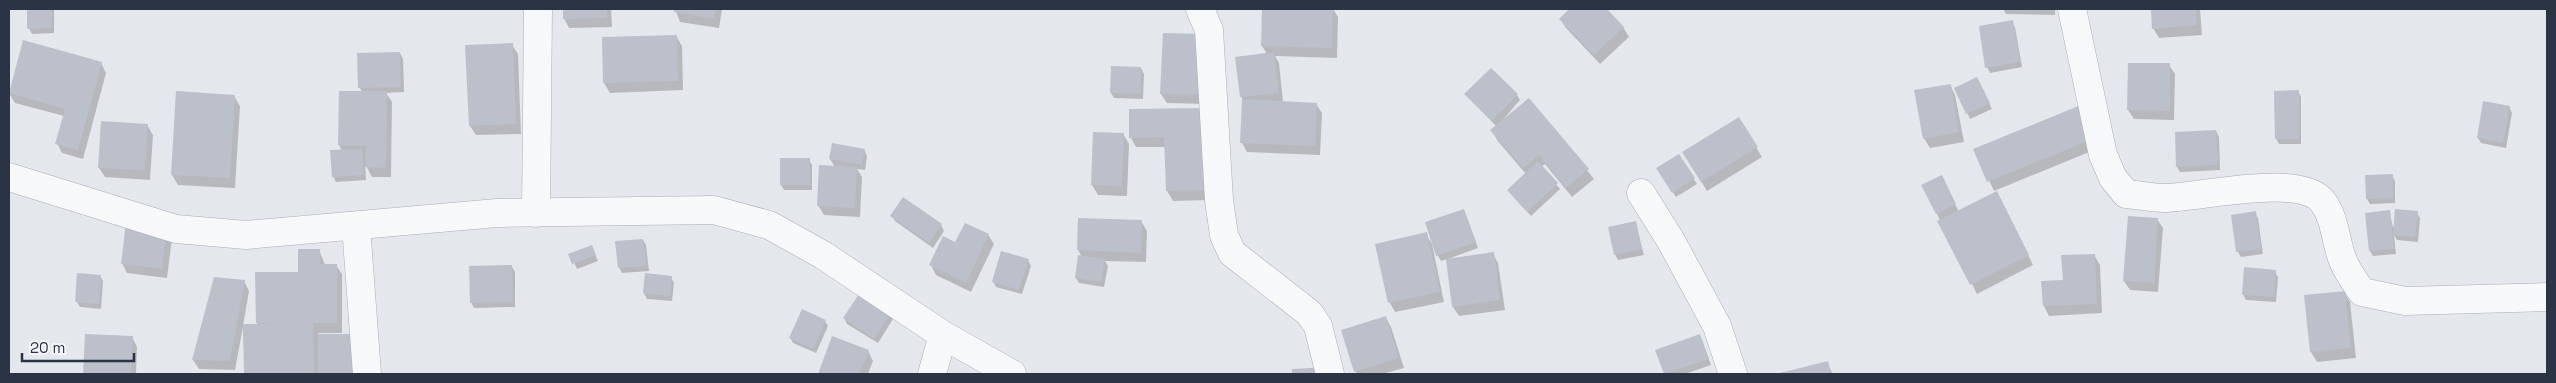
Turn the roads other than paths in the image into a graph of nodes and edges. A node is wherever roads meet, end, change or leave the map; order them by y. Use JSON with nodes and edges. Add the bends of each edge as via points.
{"nodes":[{"id":1,"x":538,"y":9,"type":"edge"},
{"id":2,"x":1200,"y":9,"type":"edge"},
{"id":3,"x":2072,"y":9,"type":"edge"},
{"id":4,"x":9,"y":177,"type":"edge"},
{"id":5,"x":1641,"y":193,"type":"dead end"},
{"id":6,"x":536,"y":213,"type":"junction"},
{"id":7,"x":356,"y":226,"type":"junction"},
{"id":8,"x":2547,"y":297,"type":"edge"},
{"id":9,"x":944,"y":335,"type":"junction"},
{"id":10,"x":367,"y":374,"type":"edge"},
{"id":11,"x":932,"y":374,"type":"edge"},
{"id":12,"x":1012,"y":374,"type":"edge"},
{"id":13,"x":1330,"y":374,"type":"edge"},
{"id":14,"x":1733,"y":374,"type":"edge"}],
"edges":[{"from":1,"to":6,"type":"street"},
{"from":2,"to":13,"type":"street","via":[[1209,30],[1218,200],[1224,235],[1232,253],[1310,313],[1318,326]]},
{"from":3,"to":8,"type":"street","via":[[2103,155],[2113,178],[2126,194],[2164,198],[2264,187],[2304,189],[2323,200],[2333,221],[2343,260],[2362,292],[2405,301]]},
{"from":4,"to":7,"type":"street","via":[[176,229],[246,235]]},
{"from":5,"to":14,"type":"street","via":[[1672,240],[1717,326]]},
{"from":6,"to":7,"type":"street","via":[[497,213]]},
{"from":6,"to":9,"type":"street","via":[[714,210],[769,225],[823,255]]},
{"from":7,"to":10,"type":"street"},
{"from":9,"to":11,"type":"street"},
{"from":9,"to":12,"type":"street"}]}
